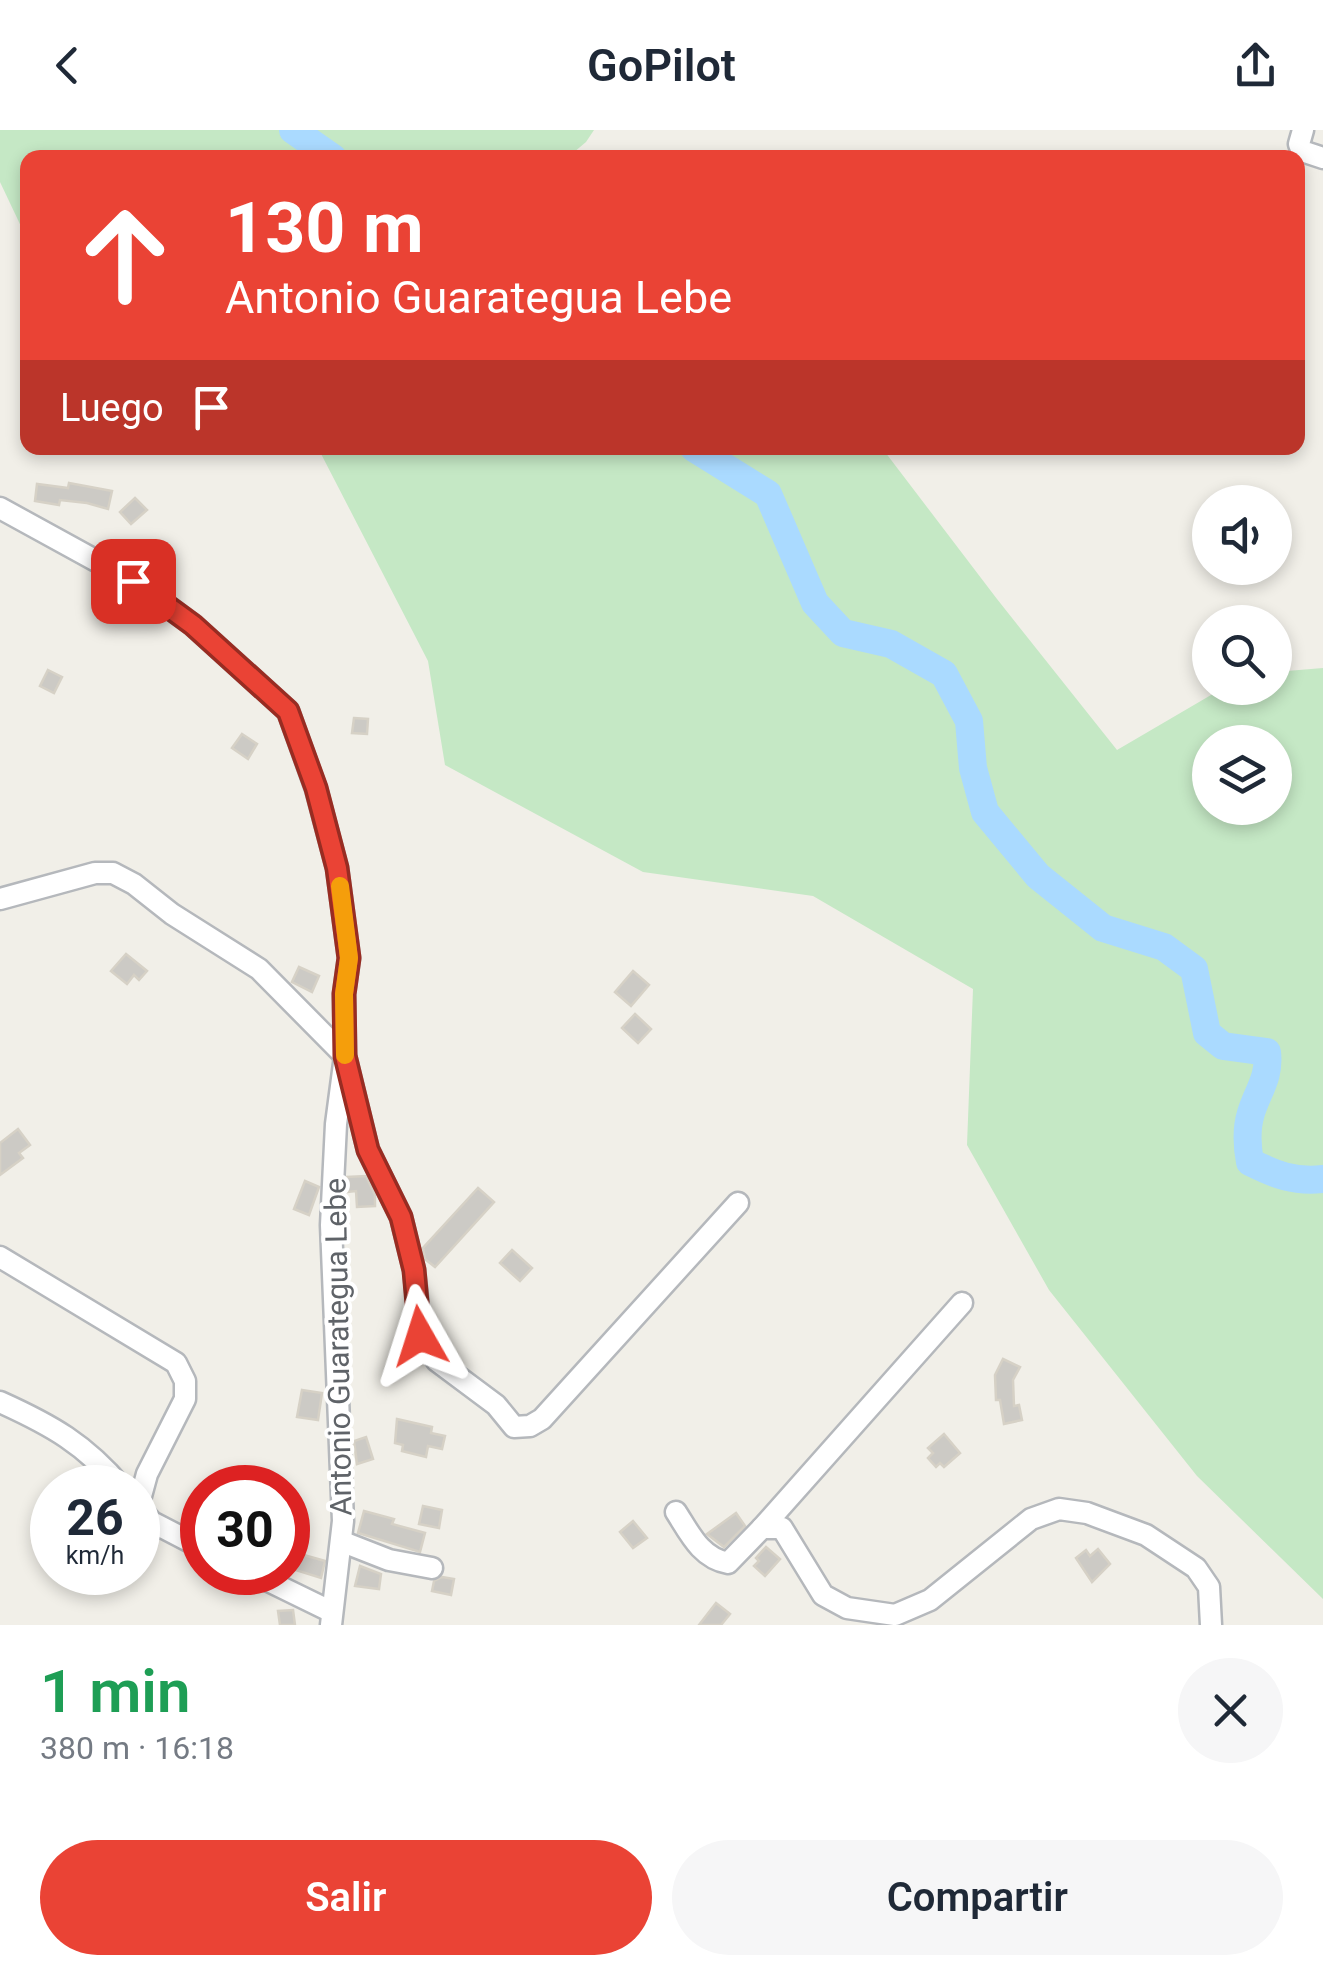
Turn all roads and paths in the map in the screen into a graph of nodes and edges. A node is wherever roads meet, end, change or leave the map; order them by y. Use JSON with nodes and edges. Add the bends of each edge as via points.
{"nodes":[{"id":1,"x":0,"y":508,"type":"edge"},
{"id":2,"x":0,"y":899,"type":"edge"},
{"id":3,"x":345,"y":1056,"type":"junction"},
{"id":4,"x":738,"y":1203,"type":"dead end"},
{"id":5,"x":0,"y":1257,"type":"edge"},
{"id":6,"x":962,"y":1303,"type":"dead end"},
{"id":7,"x":0,"y":1402,"type":"edge"},
{"id":8,"x":100,"y":1465,"type":"edge"},
{"id":9,"x":152,"y":1465,"type":"edge"},
{"id":10,"x":676,"y":1512,"type":"dead end"},
{"id":11,"x":762,"y":1528,"type":"junction"},
{"id":12,"x":343,"y":1542,"type":"junction"},
{"id":13,"x":432,"y":1568,"type":"dead end"},
{"id":14,"x":290,"y":1595,"type":"edge"},
{"id":15,"x":331,"y":1618,"type":"edge"},
{"id":16,"x":1212,"y":1625,"type":"edge"}],
"edges":[{"from":1,"to":3,"type":"street","name":"Antonio Guarategua Lebe","via":[[133,581],[288,711],[337,868],[349,958]]},
{"from":2,"to":3,"type":"street","via":[[113,874],[259,969]]},
{"from":3,"to":4,"type":"street","via":[[368,1150],[401,1217],[420,1336],[438,1361],[514,1427],[542,1419]]},
{"from":3,"to":12,"type":"street","name":"Antonio Guarategua Lebe","via":[[331,1225]]},
{"from":5,"to":9,"type":"street","via":[[176,1363],[186,1381],[185,1400]]},
{"from":6,"to":11,"type":"street"},
{"from":7,"to":8,"type":"street","via":[[79,1443]]},
{"from":10,"to":11,"type":"street","via":[[699,1548],[728,1564]]},
{"from":11,"to":16,"type":"street","via":[[782,1528],[824,1595],[847,1608],[894,1615],[930,1600],[1031,1519],[1059,1510],[1087,1514],[1146,1535],[1196,1568],[1209,1587]]},
{"from":12,"to":13,"type":"street"},
{"from":12,"to":15,"type":"street","name":"Antonio Guarategua Lebe"},
{"from":14,"to":15,"type":"street"}]}
